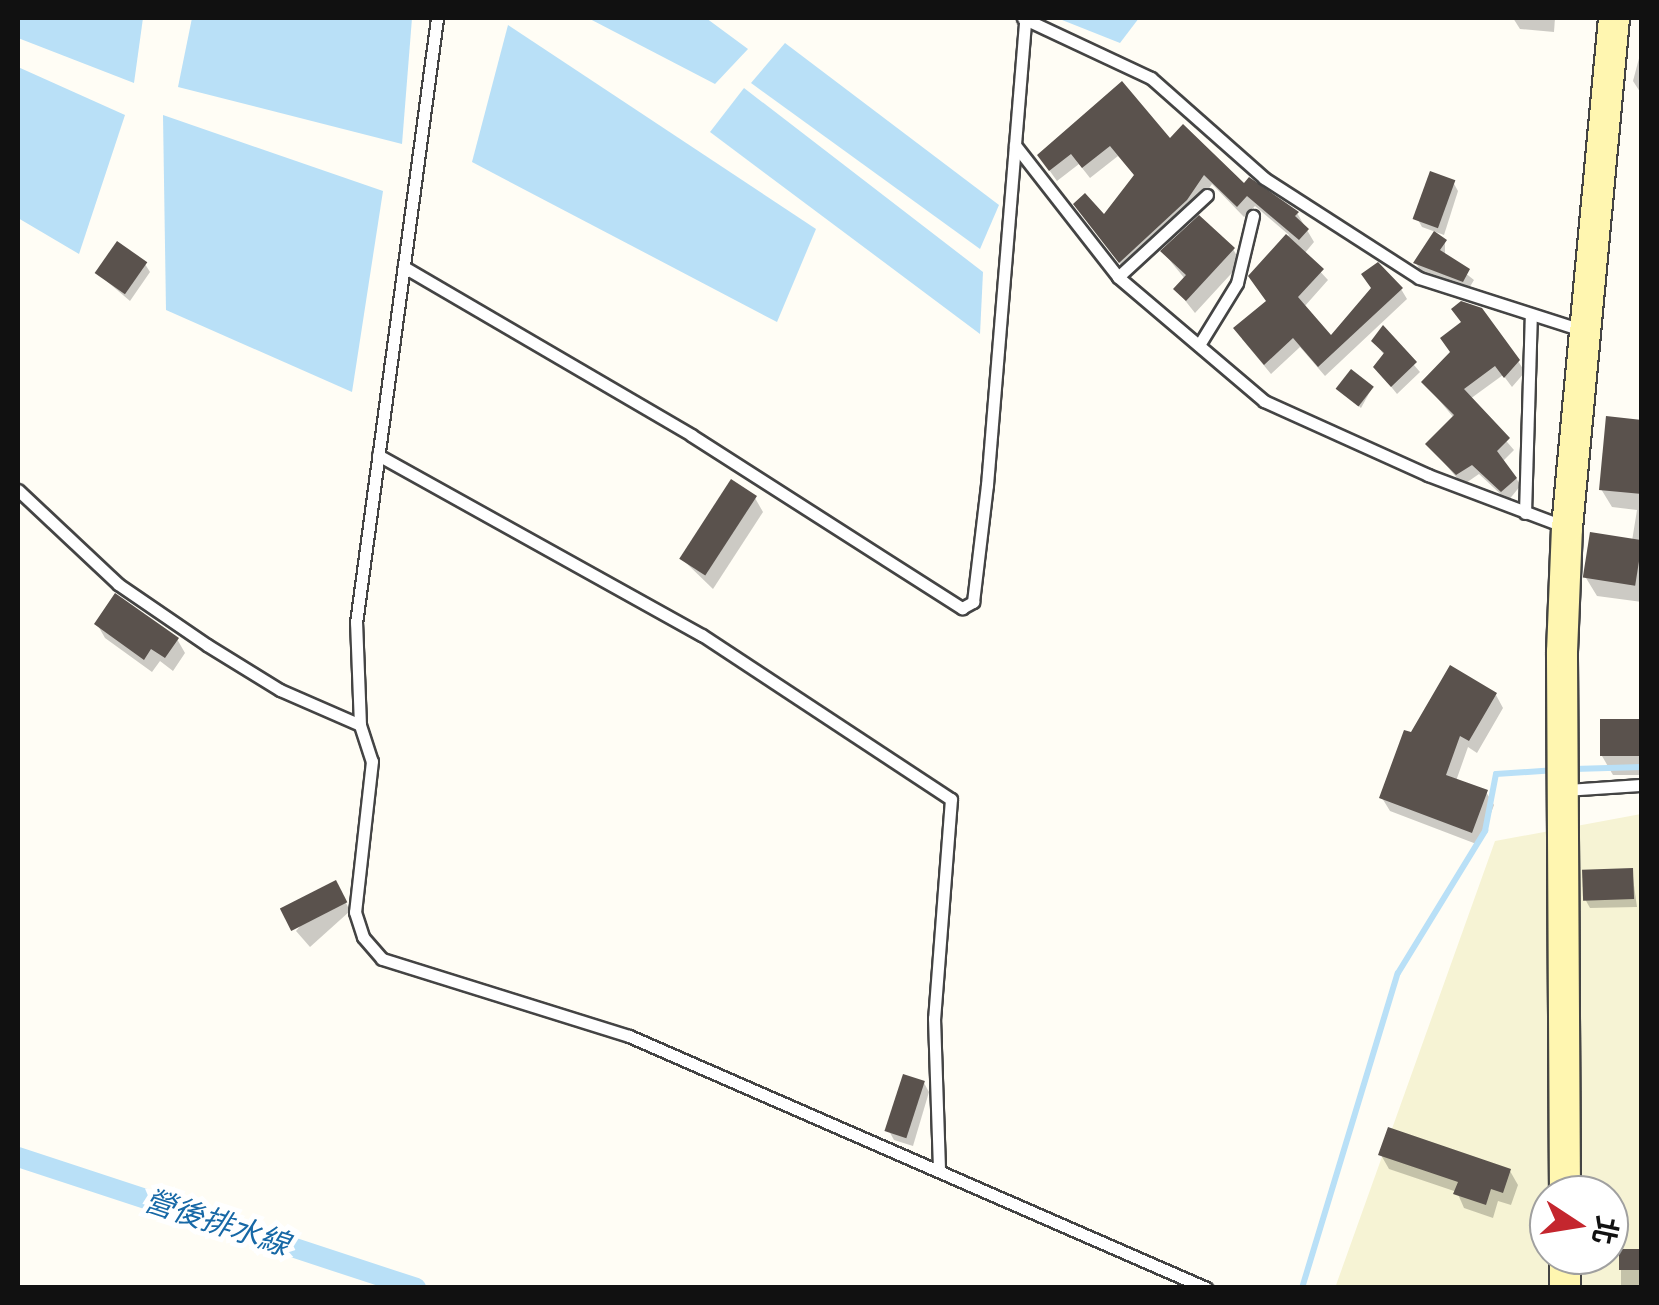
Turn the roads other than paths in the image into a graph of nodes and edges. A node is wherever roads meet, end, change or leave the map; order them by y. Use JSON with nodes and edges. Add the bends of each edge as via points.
{"nodes":[{"id":1,"x":437,"y":18,"type":"edge"},
{"id":2,"x":1024,"y":18,"type":"edge"},
{"id":3,"x":1614,"y":18,"type":"edge"},
{"id":4,"x":1015,"y":145,"type":"junction"},
{"id":5,"x":1207,"y":195,"type":"dead end"},
{"id":6,"x":1253,"y":216,"type":"dead end"},
{"id":7,"x":404,"y":267,"type":"junction"},
{"id":8,"x":1118,"y":277,"type":"junction"},
{"id":9,"x":1532,"y":314,"type":"junction"},
{"id":10,"x":1586,"y":332,"type":"junction"},
{"id":11,"x":1199,"y":345,"type":"junction"},
{"id":12,"x":378,"y":456,"type":"junction"},
{"id":13,"x":18,"y":490,"type":"edge"},
{"id":14,"x":1525,"y":513,"type":"junction"},
{"id":15,"x":1567,"y":528,"type":"junction"},
{"id":16,"x":360,"y":725,"type":"junction"},
{"id":17,"x":1642,"y":785,"type":"edge"},
{"id":18,"x":1560,"y":791,"type":"junction"},
{"id":19,"x":940,"y":1168,"type":"junction"},
{"id":20,"x":1565,"y":1175,"type":"edge"},
{"id":21,"x":1206,"y":1288,"type":"edge"}],
"edges":[{"from":1,"to":7,"type":"lane"},
{"from":2,"to":4,"type":"lane"},
{"from":2,"to":9,"type":"lane","via":[[1151,78],[1264,178],[1419,278]]},
{"from":3,"to":10,"type":"main road"},
{"from":4,"to":7,"type":"lane","via":[[987,485],[973,602],[962,608],[691,435]]},
{"from":4,"to":8,"type":"lane"},
{"from":5,"to":8,"type":"lane"},
{"from":6,"to":11,"type":"lane","via":[[1238,283]]},
{"from":7,"to":12,"type":"lane"},
{"from":8,"to":11,"type":"lane"},
{"from":9,"to":10,"type":"lane"},
{"from":9,"to":14,"type":"lane"},
{"from":10,"to":15,"type":"main road"},
{"from":11,"to":14,"type":"lane","via":[[1264,401]]},
{"from":12,"to":16,"type":"lane","via":[[356,623]]},
{"from":12,"to":19,"type":"lane","via":[[702,635],[951,799],[934,1018]]},
{"from":13,"to":16,"type":"lane","via":[[118,584],[206,645],[280,690]]},
{"from":14,"to":15,"type":"lane"},
{"from":15,"to":18,"type":"main road"},
{"from":16,"to":19,"type":"lane","via":[[372,761],[355,912],[363,937],[382,958],[630,1036]]},
{"from":17,"to":18,"type":"lane"},
{"from":18,"to":20,"type":"main road"},
{"from":19,"to":21,"type":"lane","via":[[974,1192]]}]}
